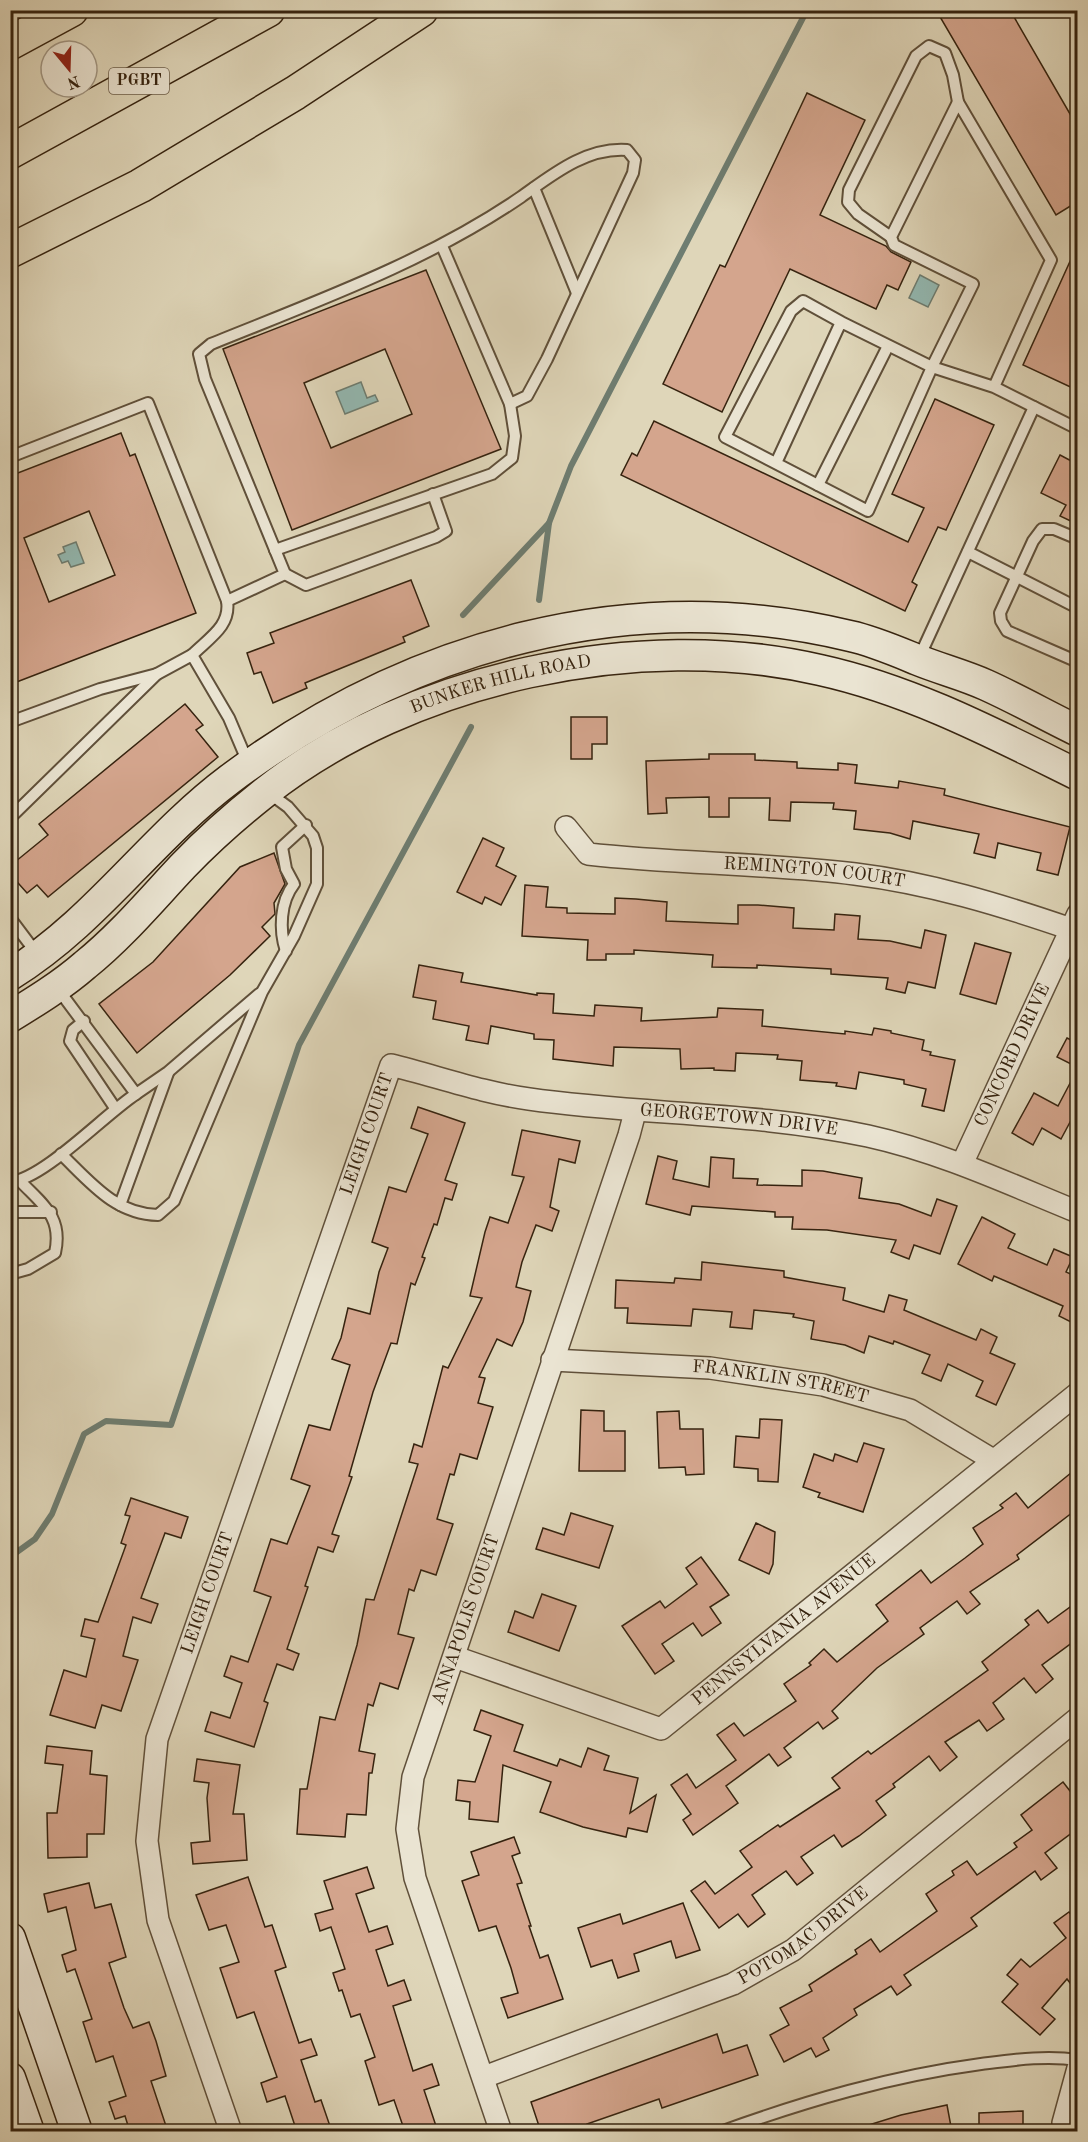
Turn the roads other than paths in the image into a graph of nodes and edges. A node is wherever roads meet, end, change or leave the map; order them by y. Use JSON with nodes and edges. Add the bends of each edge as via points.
{"nodes":[{"id":1,"x":71,"y":10,"type":"edge"},
{"id":2,"x":268,"y":10,"type":"edge"},
{"id":3,"x":421,"y":10,"type":"edge"},
{"id":4,"x":10,"y":43,"type":"edge"},
{"id":5,"x":958,"y":102,"type":"junction"},
{"id":6,"x":10,"y":152,"type":"edge"},
{"id":7,"x":534,"y":188,"type":"junction"},
{"id":8,"x":891,"y":237,"type":"junction"},
{"id":9,"x":442,"y":246,"type":"junction"},
{"id":10,"x":10,"y":251,"type":"edge"},
{"id":11,"x":577,"y":293,"type":"junction"},
{"id":12,"x":841,"y":322,"type":"junction"},
{"id":13,"x":888,"y":346,"type":"junction"},
{"id":14,"x":932,"y":367,"type":"junction"},
{"id":15,"x":994,"y":387,"type":"junction"},
{"id":16,"x":510,"y":404,"type":"junction"},
{"id":17,"x":1034,"y":407,"type":"junction"},
{"id":18,"x":1077,"y":429,"type":"edge"},
{"id":19,"x":10,"y":457,"type":"edge"},
{"id":20,"x":776,"y":463,"type":"junction"},
{"id":21,"x":818,"y":485,"type":"junction"},
{"id":22,"x":433,"y":494,"type":"junction"},
{"id":23,"x":1077,"y":539,"type":"edge"},
{"id":24,"x":275,"y":550,"type":"junction"},
{"id":25,"x":968,"y":552,"type":"junction"},
{"id":26,"x":285,"y":574,"type":"junction"},
{"id":27,"x":1016,"y":577,"type":"junction"},
{"id":28,"x":227,"y":601,"type":"junction"},
{"id":29,"x":1077,"y":608,"type":"edge"},
{"id":30,"x":192,"y":655,"type":"junction"},
{"id":31,"x":918,"y":660,"type":"junction"},
{"id":32,"x":1077,"y":662,"type":"edge"},
{"id":33,"x":157,"y":674,"type":"junction"},
{"id":34,"x":10,"y":722,"type":"edge"},
{"id":35,"x":1077,"y":730,"type":"edge"},
{"id":36,"x":249,"y":765,"type":"junction"},
{"id":37,"x":1077,"y":775,"type":"edge"},
{"id":38,"x":266,"y":791,"type":"junction"},
{"id":39,"x":10,"y":818,"type":"edge"},
{"id":40,"x":306,"y":825,"type":"junction"},
{"id":41,"x":566,"y":827,"type":"dead end"},
{"id":42,"x":10,"y":918,"type":"edge"},
{"id":43,"x":1074,"y":921,"type":"edge"},
{"id":44,"x":286,"y":951,"type":"junction"},
{"id":45,"x":39,"y":957,"type":"junction"},
{"id":46,"x":10,"y":975,"type":"edge"},
{"id":47,"x":57,"y":987,"type":"junction"},
{"id":48,"x":262,"y":992,"type":"junction"},
{"id":49,"x":10,"y":1017,"type":"edge"},
{"id":50,"x":84,"y":1021,"type":"junction"},
{"id":51,"x":392,"y":1065,"type":"joint"},
{"id":52,"x":168,"y":1072,"type":"junction"},
{"id":53,"x":136,"y":1094,"type":"junction"},
{"id":54,"x":115,"y":1108,"type":"junction"},
{"id":55,"x":634,"y":1112,"type":"junction"},
{"id":56,"x":61,"y":1154,"type":"junction"},
{"id":57,"x":962,"y":1164,"type":"junction"},
{"id":58,"x":15,"y":1181,"type":"edge"},
{"id":59,"x":120,"y":1205,"type":"junction"},
{"id":60,"x":10,"y":1212,"type":"edge"},
{"id":61,"x":51,"y":1212,"type":"junction"},
{"id":62,"x":1077,"y":1212,"type":"edge"},
{"id":63,"x":10,"y":1274,"type":"edge"},
{"id":64,"x":552,"y":1360,"type":"junction"},
{"id":65,"x":1077,"y":1393,"type":"edge"},
{"id":66,"x":993,"y":1460,"type":"junction"},
{"id":67,"x":455,"y":1657,"type":"junction"},
{"id":68,"x":1077,"y":1718,"type":"edge"},
{"id":69,"x":10,"y":1938,"type":"edge"},
{"id":70,"x":1077,"y":2060,"type":"edge"},
{"id":71,"x":1077,"y":2068,"type":"edge"},
{"id":72,"x":484,"y":2077,"type":"junction"},
{"id":73,"x":10,"y":2078,"type":"edge"},
{"id":74,"x":29,"y":2132,"type":"edge"},
{"id":75,"x":77,"y":2132,"type":"edge"},
{"id":76,"x":231,"y":2132,"type":"edge"},
{"id":77,"x":501,"y":2132,"type":"edge"},
{"id":78,"x":720,"y":2132,"type":"edge"},
{"id":79,"x":1064,"y":2132,"type":"edge"}],
"edges":[{"from":1,"to":4,"type":"highway"},
{"from":2,"to":6,"type":"highway","number":"PGBT"},
{"from":3,"to":10,"type":"highway","via":[[295,93],[140,186]]},
{"from":5,"to":8,"type":"lane"},
{"from":5,"to":8,"type":"lane","via":[[945,53],[930,46],[916,56],[849,190],[848,202],[858,214]]},
{"from":5,"to":15,"type":"lane","via":[[1051,260]]},
{"from":7,"to":9,"type":"lane"},
{"from":7,"to":11,"type":"lane"},
{"from":7,"to":11,"type":"lane","via":[[571,163],[611,149],[627,150],[635,160],[633,173]]},
{"from":8,"to":14,"type":"lane","via":[[894,245],[973,284]]},
{"from":9,"to":16,"type":"lane"},
{"from":9,"to":24,"type":"lane","via":[[212,344],[199,354],[204,379]]},
{"from":11,"to":16,"type":"lane","via":[[527,396]]},
{"from":12,"to":13,"type":"lane"},
{"from":12,"to":20,"type":"lane"},
{"from":12,"to":20,"type":"lane","via":[[803,301],[791,311],[725,437]]},
{"from":13,"to":14,"type":"lane"},
{"from":13,"to":21,"type":"lane"},
{"from":14,"to":15,"type":"lane"},
{"from":14,"to":21,"type":"lane","via":[[868,511]]},
{"from":15,"to":17,"type":"lane"},
{"from":16,"to":22,"type":"lane","via":[[515,436],[512,458],[492,474]]},
{"from":17,"to":18,"type":"lane"},
{"from":17,"to":25,"type":"lane"},
{"from":19,"to":28,"type":"lane","via":[[148,403]]},
{"from":20,"to":21,"type":"lane"},
{"from":22,"to":24,"type":"lane"},
{"from":22,"to":26,"type":"lane","via":[[446,531],[436,537],[306,585]]},
{"from":23,"to":27,"type":"lane","via":[[1054,529],[1042,530]]},
{"from":24,"to":26,"type":"lane"},
{"from":25,"to":27,"type":"lane"},
{"from":25,"to":31,"type":"lane"},
{"from":26,"to":28,"type":"lane"},
{"from":27,"to":29,"type":"lane"},
{"from":27,"to":32,"type":"lane","via":[[1000,613],[1007,631]]},
{"from":28,"to":30,"type":"lane","via":[[226,622]]},
{"from":30,"to":33,"type":"lane"},
{"from":30,"to":36,"type":"lane","via":[[229,718]]},
{"from":31,"to":35,"type":"main road","name":"BUNKER HILL ROAD","via":[[985,684]]},
{"from":31,"to":36,"type":"main road","name":"BUNKER HILL ROAD","via":[[852,636],[751,620],[648,619],[576,626],[510,639],[416,670],[331,712]]},
{"from":33,"to":34,"type":"lane","via":[[100,689]]},
{"from":33,"to":39,"type":"lane"},
{"from":36,"to":38,"type":"main road"},
{"from":36,"to":45,"type":"main road","name":"BUNKER HILL ROAD","via":[[180,821],[107,897]]},
{"from":37,"to":38,"type":"main road","name":"BUNKER HILL ROAD","via":[[935,707],[823,670],[748,657],[630,656],[542,670],[426,704],[346,741]]},
{"from":38,"to":40,"type":"lane"},
{"from":38,"to":47,"type":"main road","name":"BUNKER HILL ROAD","via":[[218,832],[117,936]]},
{"from":40,"to":44,"type":"lane","via":[[317,849],[317,884]]},
{"from":40,"to":44,"type":"lane","via":[[282,847],[294,884],[288,891],[280,934]]},
{"from":41,"to":43,"type":"street","name":"REMINGTON COURT","via":[[588,854],[857,874]]},
{"from":42,"to":45,"type":"lane"},
{"from":43,"to":57,"type":"street","name":"CONCORD DRIVE"},
{"from":44,"to":48,"type":"lane"},
{"from":45,"to":46,"type":"main road","name":"BUNKER HILL ROAD"},
{"from":45,"to":47,"type":"main road"},
{"from":47,"to":49,"type":"main road","name":"BUNKER HILL ROAD"},
{"from":47,"to":50,"type":"lane"},
{"from":48,"to":52,"type":"lane"},
{"from":48,"to":59,"type":"lane","via":[[174,1201],[158,1215],[139,1215]]},
{"from":50,"to":53,"type":"lane"},
{"from":50,"to":54,"type":"lane","via":[[72,1030],[70,1041]]},
{"from":51,"to":55,"type":"street","name":"GEORGETOWN DRIVE","via":[[525,1099]]},
{"from":51,"to":76,"type":"street","name":"LEIGH COURT","via":[[158,1739],[147,1841],[158,1920]]},
{"from":52,"to":53,"type":"lane"},
{"from":52,"to":59,"type":"lane"},
{"from":53,"to":54,"type":"lane"},
{"from":54,"to":56,"type":"lane"},
{"from":55,"to":57,"type":"street","name":"GEORGETOWN DRIVE","via":[[756,1119],[846,1133]]},
{"from":55,"to":64,"type":"street","name":"ANNAPOLIS COURT"},
{"from":56,"to":58,"type":"lane"},
{"from":56,"to":59,"type":"lane","via":[[106,1198]]},
{"from":57,"to":62,"type":"street","name":"GEORGETOWN DRIVE"},
{"from":58,"to":61,"type":"lane"},
{"from":60,"to":61,"type":"lane"},
{"from":61,"to":63,"type":"lane","via":[[59,1237],[55,1253],[28,1269]]},
{"from":64,"to":66,"type":"street","name":"FRANKLIN STREET","via":[[710,1368],[823,1385],[910,1410]]},
{"from":64,"to":67,"type":"street","name":"ANNAPOLIS COURT"},
{"from":65,"to":66,"type":"street","name":"PENNSYLVANIA AVENUE"},
{"from":66,"to":67,"type":"street","name":"PENNSYLVANIA AVENUE","via":[[661,1729]]},
{"from":67,"to":72,"type":"street","name":"ANNAPOLIS COURT","via":[[413,1777],[407,1829],[415,1878]]},
{"from":68,"to":72,"type":"street","name":"POTOMAC DRIVE","via":[[793,1950],[732,1984]]},
{"from":69,"to":75,"type":"main road"},
{"from":70,"to":78,"type":"lane","via":[[1062,2057],[935,2070],[864,2085]]},
{"from":71,"to":79,"type":"street"},
{"from":72,"to":77,"type":"street","name":"ANNAPOLIS COURT"},
{"from":73,"to":74,"type":"main road"}]}
